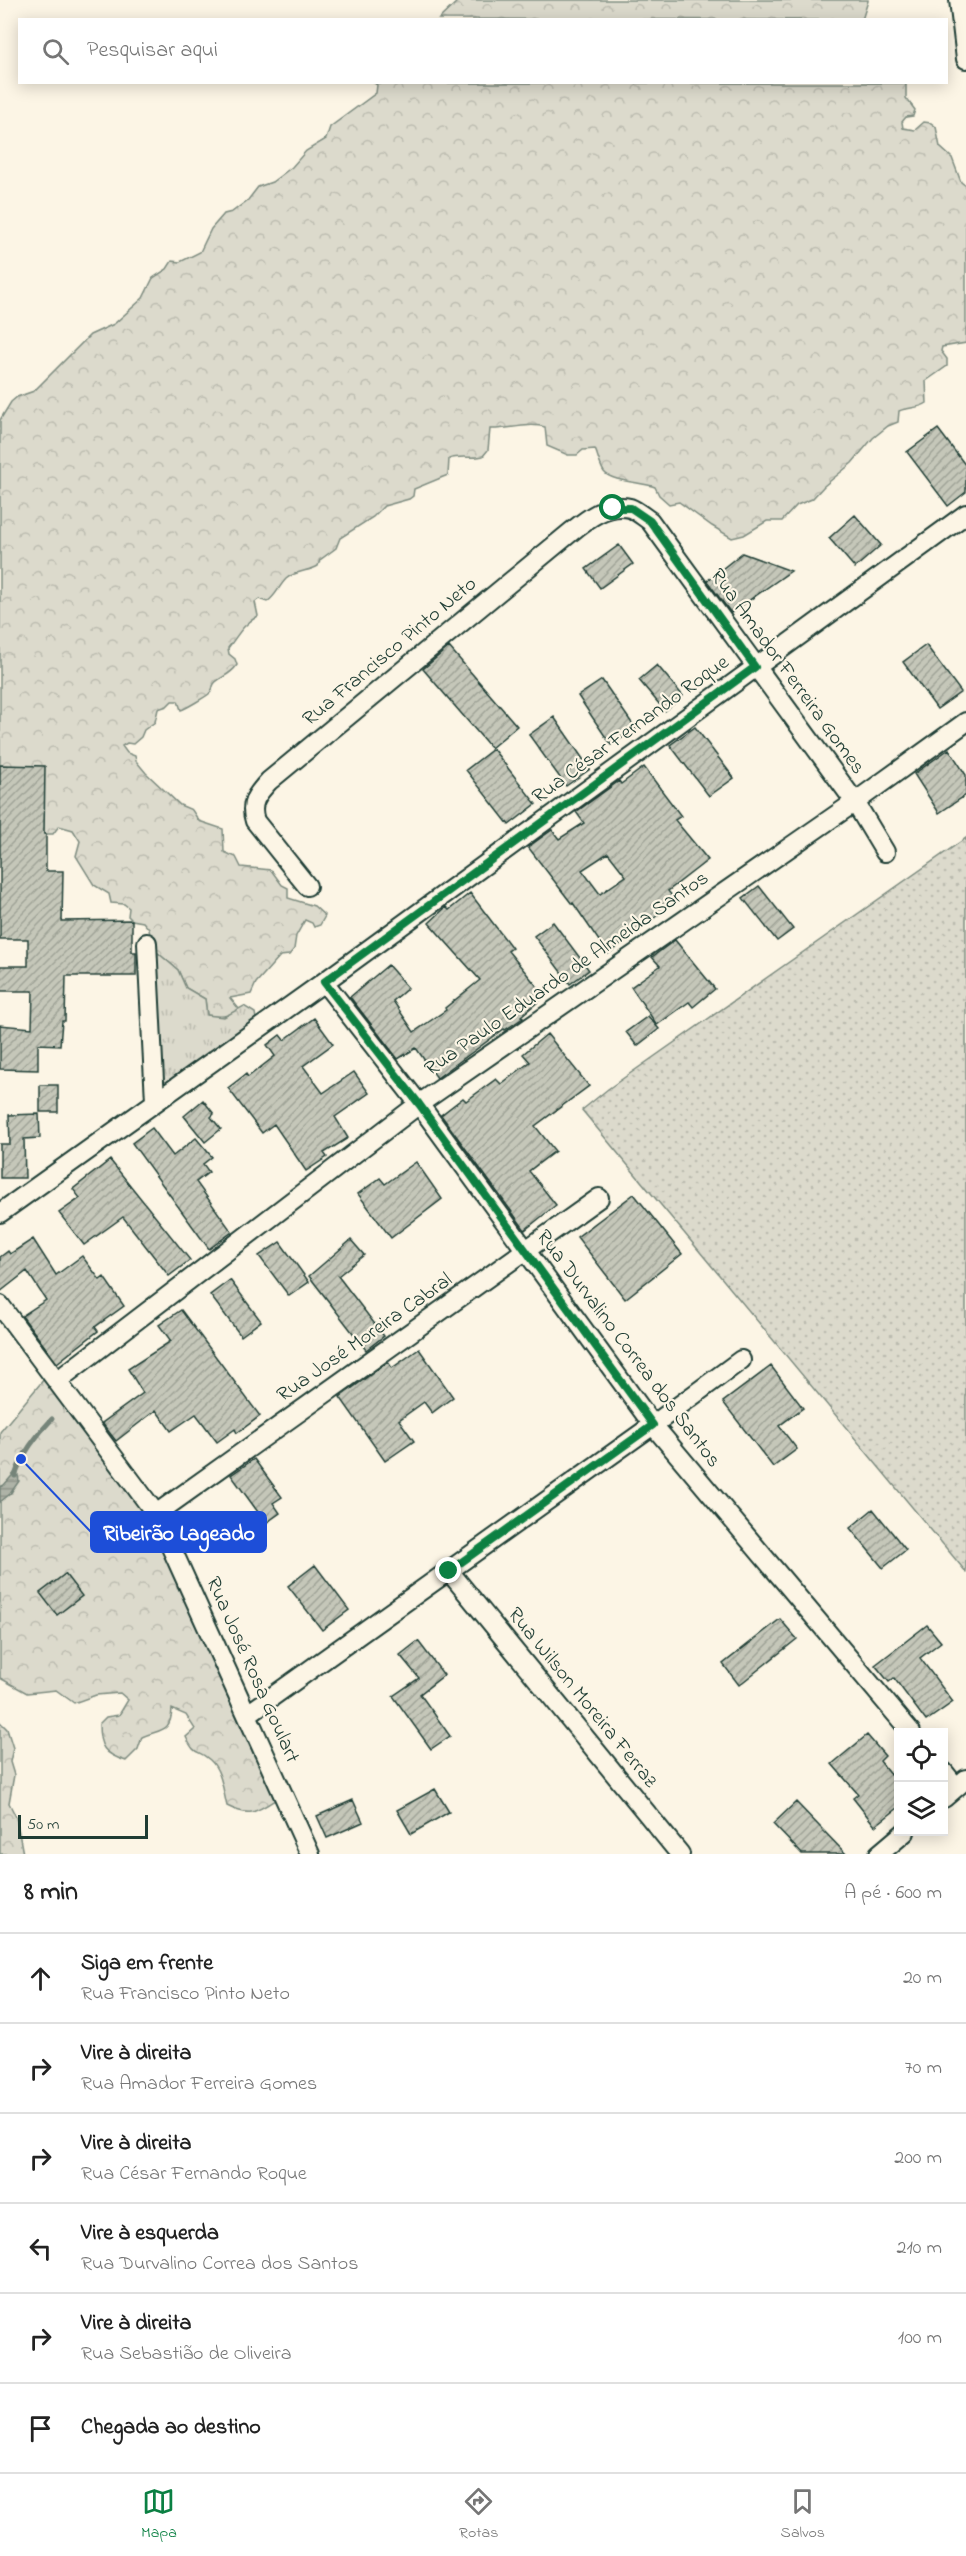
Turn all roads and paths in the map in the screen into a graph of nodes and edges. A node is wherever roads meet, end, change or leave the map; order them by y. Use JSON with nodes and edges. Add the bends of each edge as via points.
{"nodes":[{"id":1,"x":959,"y":0,"type":"edge"},
{"id":2,"x":966,"y":58,"type":"edge"},
{"id":3,"x":966,"y":514,"type":"edge"},
{"id":4,"x":650,"y":521,"type":"joint"},
{"id":5,"x":755,"y":667,"type":"junction"},
{"id":6,"x":966,"y":722,"type":"edge"},
{"id":7,"x":855,"y":802,"type":"junction"},
{"id":8,"x":885,"y":852,"type":"dead end"},
{"id":9,"x":308,"y":886,"type":"dead end"},
{"id":10,"x":147,"y":943,"type":"dead end"},
{"id":11,"x":324,"y":982,"type":"junction"},
{"id":12,"x":154,"y":1101,"type":"junction"},
{"id":13,"x":419,"y":1104,"type":"junction"},
{"id":14,"x":599,"y":1198,"type":"dead end"},
{"id":15,"x":0,"y":1213,"type":"edge"},
{"id":16,"x":526,"y":1252,"type":"junction"},
{"id":17,"x":0,"y":1305,"type":"edge"},
{"id":18,"x":741,"y":1360,"type":"dead end"},
{"id":19,"x":57,"y":1381,"type":"junction"},
{"id":20,"x":653,"y":1425,"type":"junction"},
{"id":21,"x":156,"y":1514,"type":"junction"},
{"id":22,"x":449,"y":1571,"type":"junction"},
{"id":23,"x":248,"y":1714,"type":"junction"},
{"id":24,"x":907,"y":1728,"type":"edge"},
{"id":25,"x":900,"y":1836,"type":"edge"},
{"id":26,"x":310,"y":1854,"type":"edge"},
{"id":27,"x":680,"y":1854,"type":"edge"},
{"id":28,"x":879,"y":1854,"type":"edge"}],
"edges":[{"from":1,"to":2,"type":"street"},
{"from":3,"to":5,"type":"street","name":"Rua César Fernando Roque"},
{"from":4,"to":5,"type":"street","name":"Rua Amador Ferreira Gomes"},
{"from":4,"to":9,"type":"street","name":"Rua Francisco Pinto Neto","via":[[631,508],[593,514],[262,789],[254,801],[255,821]]},
{"from":5,"to":7,"type":"street","name":"Rua Amador Ferreira Gomes"},
{"from":5,"to":11,"type":"street","name":"Rua César Fernando Roque"},
{"from":6,"to":7,"type":"street","name":"Rua Paulo Eduardo de Almeida Santos"},
{"from":7,"to":8,"type":"street","name":"Rua Amador Ferreira Gomes"},
{"from":7,"to":13,"type":"street","name":"Rua Paulo Eduardo de Almeida Santos"},
{"from":10,"to":12,"type":"street"},
{"from":11,"to":12,"type":"street","name":"Rua César Fernando Roque"},
{"from":11,"to":13,"type":"street","name":"Rua Durvalino Correa dos Santos"},
{"from":12,"to":15,"type":"street","name":"Rua César Fernando Roque"},
{"from":13,"to":16,"type":"street","name":"Rua Durvalino Correa dos Santos"},
{"from":13,"to":19,"type":"street","name":"Rua Paulo Eduardo de Almeida Santos"},
{"from":14,"to":16,"type":"street","name":"Rua José Moreira Cabral"},
{"from":16,"to":20,"type":"street","name":"Rua Durvalino Correa dos Santos"},
{"from":16,"to":21,"type":"street","name":"Rua José Moreira Cabral"},
{"from":17,"to":19,"type":"street","name":"Rua José Rosa Goulart"},
{"from":18,"to":20,"type":"street"},
{"from":19,"to":21,"type":"street","name":"Rua José Rosa Goulart"},
{"from":20,"to":22,"type":"street"},
{"from":20,"to":24,"type":"street","name":"Rua Durvalino Correa dos Santos"},
{"from":21,"to":23,"type":"street","name":"Rua José Rosa Goulart"},
{"from":22,"to":23,"type":"street"},
{"from":22,"to":27,"type":"street","name":"Rua Wilson Moreira Ferraz"},
{"from":23,"to":26,"type":"street","name":"Rua José Rosa Goulart"},
{"from":25,"to":28,"type":"street"}]}
